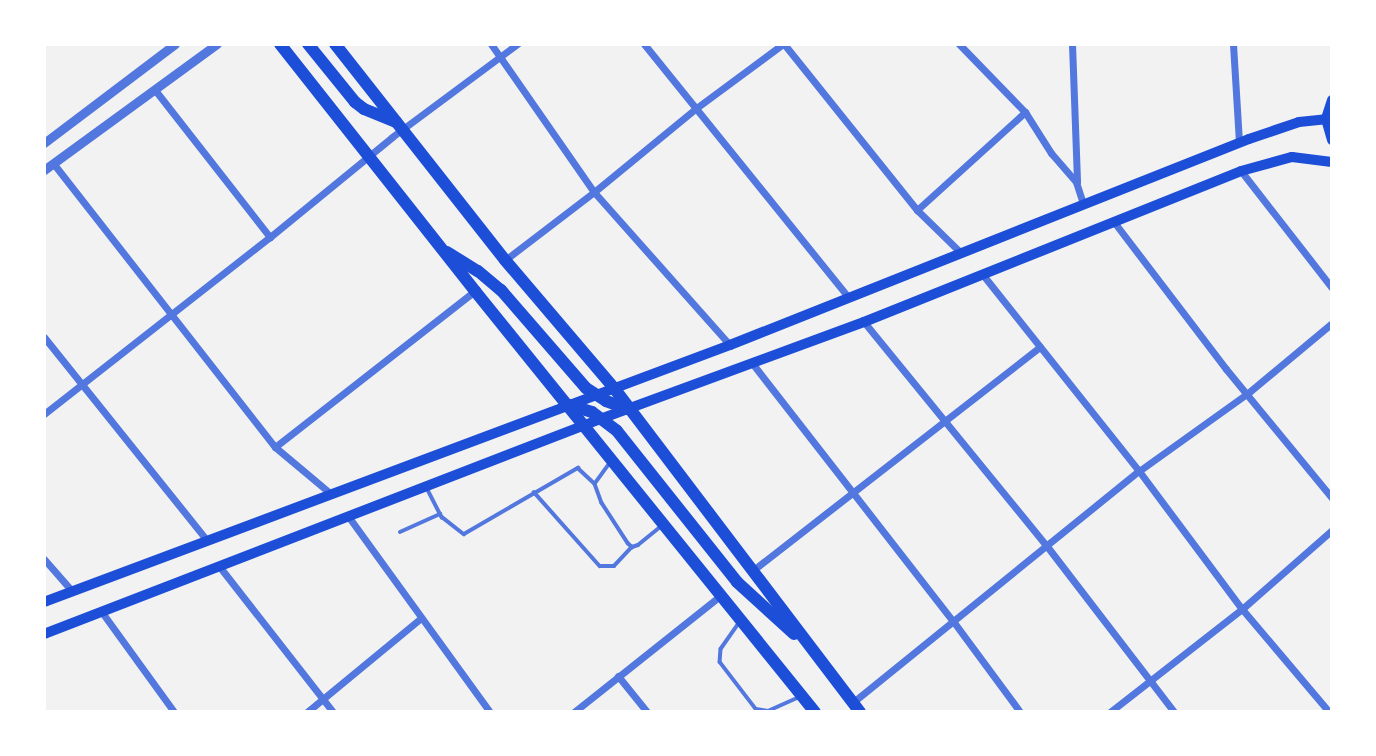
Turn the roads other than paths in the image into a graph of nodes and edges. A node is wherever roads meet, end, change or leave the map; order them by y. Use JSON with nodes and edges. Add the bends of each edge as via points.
{"nodes":[{"id":1,"x":175,"y":44,"type":"edge"},
{"id":2,"x":217,"y":44,"type":"edge"},
{"id":3,"x":281,"y":44,"type":"edge"},
{"id":4,"x":309,"y":44,"type":"edge"},
{"id":5,"x":335,"y":44,"type":"edge"},
{"id":6,"x":491,"y":44,"type":"edge"},
{"id":7,"x":517,"y":44,"type":"edge"},
{"id":8,"x":644,"y":44,"type":"edge"},
{"id":9,"x":783,"y":44,"type":"edge"},
{"id":10,"x":959,"y":44,"type":"edge"},
{"id":11,"x":1072,"y":44,"type":"edge"},
{"id":12,"x":1233,"y":44,"type":"edge"},
{"id":13,"x":502,"y":57,"type":"junction"},
{"id":14,"x":155,"y":90,"type":"junction"},
{"id":15,"x":1332,"y":100,"type":"edge"},
{"id":16,"x":695,"y":109,"type":"junction"},
{"id":17,"x":1024,"y":111,"type":"junction"},
{"id":18,"x":1326,"y":119,"type":"junction"},
{"id":19,"x":399,"y":126,"type":"junction"},
{"id":20,"x":1332,"y":140,"type":"edge"},
{"id":21,"x":44,"y":143,"type":"edge"},
{"id":22,"x":1238,"y":143,"type":"junction"},
{"id":23,"x":369,"y":157,"type":"junction"},
{"id":24,"x":1332,"y":162,"type":"edge"},
{"id":25,"x":53,"y":163,"type":"junction"},
{"id":26,"x":44,"y":170,"type":"edge"},
{"id":27,"x":1241,"y":171,"type":"junction"},
{"id":28,"x":1077,"y":182,"type":"junction"},
{"id":29,"x":594,"y":192,"type":"junction"},
{"id":30,"x":1083,"y":202,"type":"junction"},
{"id":31,"x":917,"y":210,"type":"junction"},
{"id":32,"x":1114,"y":222,"type":"junction"},
{"id":33,"x":270,"y":237,"type":"junction"},
{"id":34,"x":441,"y":248,"type":"junction"},
{"id":35,"x":960,"y":251,"type":"junction"},
{"id":36,"x":505,"y":260,"type":"junction"},
{"id":37,"x":983,"y":275,"type":"junction"},
{"id":38,"x":1332,"y":288,"type":"edge"},
{"id":39,"x":475,"y":291,"type":"junction"},
{"id":40,"x":847,"y":296,"type":"junction"},
{"id":41,"x":172,"y":315,"type":"junction"},
{"id":42,"x":864,"y":321,"type":"junction"},
{"id":43,"x":1332,"y":323,"type":"edge"},
{"id":44,"x":44,"y":337,"type":"edge"},
{"id":45,"x":730,"y":345,"type":"junction"},
{"id":46,"x":1040,"y":347,"type":"junction"},
{"id":47,"x":752,"y":363,"type":"junction"},
{"id":48,"x":80,"y":384,"type":"junction"},
{"id":49,"x":614,"y":388,"type":"junction"},
{"id":50,"x":1248,"y":393,"type":"junction"},
{"id":51,"x":595,"y":395,"type":"junction"},
{"id":52,"x":569,"y":405,"type":"junction"},
{"id":53,"x":628,"y":409,"type":"junction"},
{"id":54,"x":44,"y":414,"type":"edge"},
{"id":55,"x":603,"y":418,"type":"junction"},
{"id":56,"x":945,"y":421,"type":"junction"},
{"id":57,"x":584,"y":425,"type":"junction"},
{"id":58,"x":275,"y":447,"type":"junction"},
{"id":59,"x":612,"y":460,"type":"junction"},
{"id":60,"x":1139,"y":471,"type":"junction"},
{"id":61,"x":595,"y":484,"type":"junction"},
{"id":62,"x":426,"y":486,"type":"junction"},
{"id":63,"x":534,"y":492,"type":"junction"},
{"id":64,"x":853,"y":492,"type":"junction"},
{"id":65,"x":331,"y":494,"type":"junction"},
{"id":66,"x":1332,"y":498,"type":"edge"},
{"id":67,"x":440,"y":514,"type":"junction"},
{"id":68,"x":348,"y":516,"type":"junction"},
{"id":69,"x":664,"y":524,"type":"junction"},
{"id":70,"x":1332,"y":530,"type":"edge"},
{"id":71,"x":400,"y":532,"type":"dead end"},
{"id":72,"x":206,"y":539,"type":"junction"},
{"id":73,"x":1046,"y":545,"type":"junction"},
{"id":74,"x":632,"y":547,"type":"junction"},
{"id":75,"x":44,"y":559,"type":"edge"},
{"id":76,"x":219,"y":566,"type":"junction"},
{"id":77,"x":752,"y":571,"type":"junction"},
{"id":78,"x":72,"y":591,"type":"junction"},
{"id":79,"x":721,"y":594,"type":"junction"},
{"id":80,"x":44,"y":602,"type":"edge"},
{"id":81,"x":1242,"y":610,"type":"junction"},
{"id":82,"x":101,"y":611,"type":"junction"},
{"id":83,"x":420,"y":619,"type":"junction"},
{"id":84,"x":742,"y":620,"type":"junction"},
{"id":85,"x":953,"y":621,"type":"junction"},
{"id":86,"x":44,"y":634,"type":"edge"},
{"id":87,"x":806,"y":642,"type":"junction"},
{"id":88,"x":618,"y":676,"type":"junction"},
{"id":89,"x":1149,"y":681,"type":"junction"},
{"id":90,"x":803,"y":696,"type":"junction"},
{"id":91,"x":323,"y":700,"type":"junction"},
{"id":92,"x":856,"y":707,"type":"edge"},
{"id":93,"x":174,"y":712,"type":"edge"},
{"id":94,"x":307,"y":712,"type":"edge"},
{"id":95,"x":333,"y":712,"type":"edge"},
{"id":96,"x":490,"y":712,"type":"edge"},
{"id":97,"x":574,"y":712,"type":"edge"},
{"id":98,"x":647,"y":712,"type":"edge"},
{"id":99,"x":816,"y":712,"type":"edge"},
{"id":100,"x":1020,"y":712,"type":"edge"},
{"id":101,"x":1110,"y":712,"type":"edge"},
{"id":102,"x":1174,"y":712,"type":"edge"},
{"id":103,"x":1329,"y":712,"type":"edge"}],
"edges":[{"from":1,"to":21,"type":"street"},
{"from":2,"to":14,"type":"street"},
{"from":3,"to":23,"type":"main road"},
{"from":4,"to":19,"type":"main road","via":[[355,102]]},
{"from":5,"to":19,"type":"main road"},
{"from":6,"to":13,"type":"street"},
{"from":7,"to":13,"type":"street"},
{"from":8,"to":16,"type":"street"},
{"from":9,"to":16,"type":"street"},
{"from":9,"to":31,"type":"street"},
{"from":10,"to":17,"type":"street"},
{"from":11,"to":28,"type":"street"},
{"from":12,"to":22,"type":"street"},
{"from":13,"to":19,"type":"street"},
{"from":13,"to":29,"type":"street"},
{"from":14,"to":25,"type":"street"},
{"from":14,"to":33,"type":"street"},
{"from":15,"to":18,"type":"main road"},
{"from":16,"to":29,"type":"street"},
{"from":16,"to":40,"type":"street"},
{"from":17,"to":28,"type":"street"},
{"from":17,"to":31,"type":"street"},
{"from":18,"to":20,"type":"main road"},
{"from":18,"to":22,"type":"main road","via":[[1299,122]]},
{"from":19,"to":23,"type":"street"},
{"from":19,"to":36,"type":"main road"},
{"from":22,"to":30,"type":"main road"},
{"from":23,"to":33,"type":"street"},
{"from":23,"to":34,"type":"main road"},
{"from":24,"to":27,"type":"main road","via":[[1292,157]]},
{"from":25,"to":26,"type":"street"},
{"from":25,"to":41,"type":"street"},
{"from":27,"to":32,"type":"main road"},
{"from":27,"to":38,"type":"street"},
{"from":28,"to":30,"type":"street"},
{"from":29,"to":36,"type":"street"},
{"from":29,"to":45,"type":"street"},
{"from":30,"to":35,"type":"main road"},
{"from":31,"to":35,"type":"street"},
{"from":32,"to":37,"type":"main road"},
{"from":32,"to":50,"type":"street"},
{"from":33,"to":41,"type":"street"},
{"from":34,"to":39,"type":"main road"},
{"from":34,"to":51,"type":"main road","via":[[501,290]]},
{"from":35,"to":40,"type":"main road"},
{"from":36,"to":49,"type":"main road"},
{"from":37,"to":42,"type":"main road"},
{"from":37,"to":46,"type":"street"},
{"from":39,"to":52,"type":"main road"},
{"from":39,"to":58,"type":"street"},
{"from":40,"to":45,"type":"main road"},
{"from":41,"to":48,"type":"street"},
{"from":41,"to":58,"type":"street"},
{"from":42,"to":47,"type":"main road"},
{"from":42,"to":56,"type":"street"},
{"from":43,"to":50,"type":"street"},
{"from":44,"to":48,"type":"street"},
{"from":45,"to":49,"type":"main road"},
{"from":46,"to":56,"type":"street"},
{"from":46,"to":60,"type":"street"},
{"from":47,"to":53,"type":"main road"},
{"from":47,"to":64,"type":"street"},
{"from":48,"to":54,"type":"street"},
{"from":48,"to":72,"type":"street"},
{"from":49,"to":51,"type":"main road"},
{"from":49,"to":53,"type":"main road"},
{"from":50,"to":60,"type":"street"},
{"from":50,"to":66,"type":"street"},
{"from":51,"to":52,"type":"main road"},
{"from":51,"to":53,"type":"main road"},
{"from":52,"to":55,"type":"main road"},
{"from":52,"to":57,"type":"main road"},
{"from":52,"to":65,"type":"main road"},
{"from":53,"to":55,"type":"main road"},
{"from":53,"to":77,"type":"main road"},
{"from":55,"to":57,"type":"main road"},
{"from":55,"to":87,"type":"main road","via":[[737,582]]},
{"from":56,"to":64,"type":"street"},
{"from":56,"to":73,"type":"street"},
{"from":57,"to":59,"type":"main road"},
{"from":57,"to":62,"type":"main road"},
{"from":58,"to":65,"type":"street"},
{"from":59,"to":61,"type":"lane"},
{"from":59,"to":69,"type":"main road"},
{"from":60,"to":73,"type":"street"},
{"from":60,"to":81,"type":"street"},
{"from":61,"to":63,"type":"lane","via":[[578,468]]},
{"from":61,"to":74,"type":"lane","via":[[601,503]]},
{"from":62,"to":67,"type":"lane"},
{"from":62,"to":68,"type":"main road"},
{"from":63,"to":67,"type":"lane","via":[[464,534]]},
{"from":63,"to":74,"type":"lane","via":[[600,566],[614,566]]},
{"from":64,"to":77,"type":"street"},
{"from":64,"to":85,"type":"street"},
{"from":65,"to":72,"type":"main road"},
{"from":67,"to":71,"type":"lane"},
{"from":68,"to":76,"type":"main road"},
{"from":68,"to":83,"type":"street"},
{"from":69,"to":74,"type":"lane"},
{"from":69,"to":79,"type":"main road"},
{"from":70,"to":81,"type":"street"},
{"from":72,"to":78,"type":"main road"},
{"from":73,"to":85,"type":"street"},
{"from":73,"to":89,"type":"street"},
{"from":75,"to":78,"type":"street"},
{"from":76,"to":82,"type":"main road"},
{"from":76,"to":91,"type":"street"},
{"from":77,"to":87,"type":"main road"},
{"from":78,"to":80,"type":"main road"},
{"from":79,"to":84,"type":"main road"},
{"from":79,"to":88,"type":"street"},
{"from":81,"to":89,"type":"street"},
{"from":81,"to":103,"type":"street"},
{"from":82,"to":86,"type":"main road"},
{"from":82,"to":93,"type":"street"},
{"from":83,"to":91,"type":"street"},
{"from":83,"to":96,"type":"street"},
{"from":84,"to":90,"type":"main road"},
{"from":84,"to":90,"type":"lane","via":[[721,649],[720,662],[756,709],[768,711]]},
{"from":85,"to":92,"type":"street"},
{"from":85,"to":100,"type":"street"},
{"from":87,"to":92,"type":"main road"},
{"from":88,"to":97,"type":"street"},
{"from":88,"to":98,"type":"street"},
{"from":89,"to":101,"type":"street"},
{"from":89,"to":102,"type":"street"},
{"from":90,"to":99,"type":"main road"},
{"from":91,"to":94,"type":"street"},
{"from":91,"to":95,"type":"street"}]}
